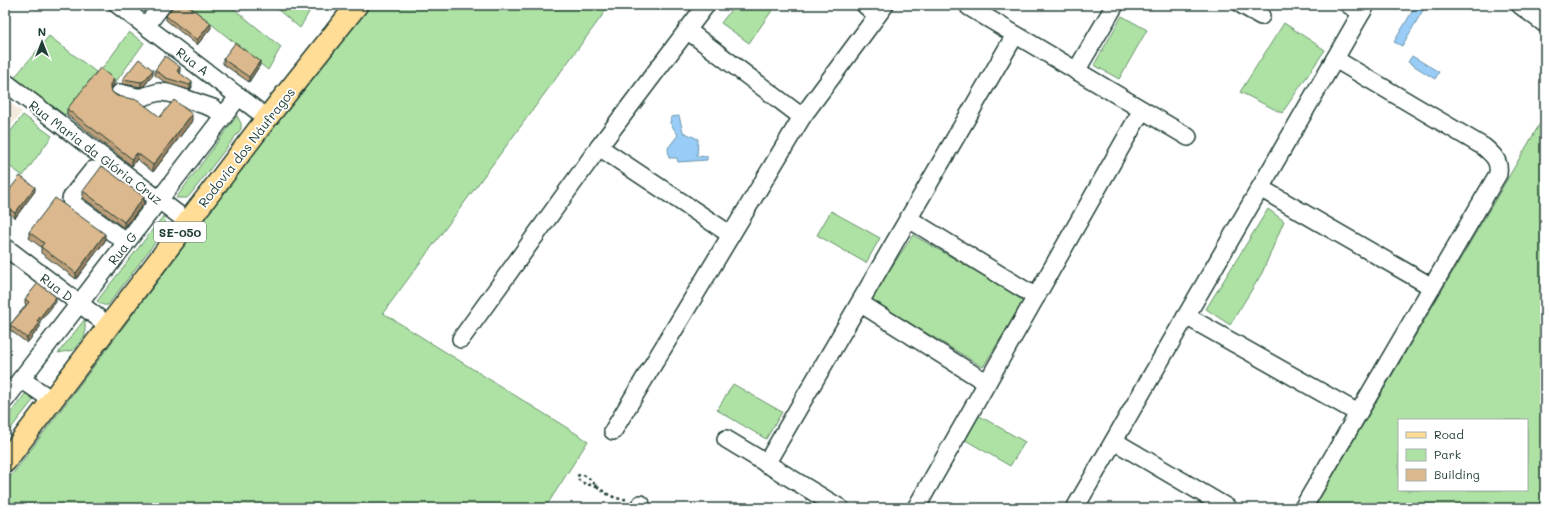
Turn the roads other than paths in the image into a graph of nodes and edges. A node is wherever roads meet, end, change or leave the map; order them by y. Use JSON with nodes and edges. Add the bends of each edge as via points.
{"nodes":[{"id":1,"x":118,"y":5,"type":"edge"},
{"id":2,"x":162,"y":5,"type":"edge"},
{"id":3,"x":357,"y":5,"type":"edge"},
{"id":4,"x":706,"y":5,"type":"edge"},
{"id":5,"x":1115,"y":5,"type":"edge"},
{"id":6,"x":1242,"y":5,"type":"edge"},
{"id":7,"x":1520,"y":5,"type":"edge"},
{"id":8,"x":969,"y":7,"type":"dead end"},
{"id":9,"x":1359,"y":7,"type":"edge"},
{"id":10,"x":876,"y":8,"type":"edge"},
{"id":11,"x":1261,"y":16,"type":"dead end"},
{"id":12,"x":1545,"y":24,"type":"edge"},
{"id":13,"x":146,"y":26,"type":"junction"},
{"id":14,"x":687,"y":30,"type":"junction"},
{"id":15,"x":1016,"y":35,"type":"junction"},
{"id":16,"x":1335,"y":59,"type":"junction"},
{"id":17,"x":1076,"y":70,"type":"junction"},
{"id":18,"x":5,"y":82,"type":"edge"},
{"id":19,"x":120,"y":93,"type":"dead end"},
{"id":20,"x":239,"y":96,"type":"junction"},
{"id":21,"x":1142,"y":110,"type":"junction"},
{"id":22,"x":224,"y":116,"type":"junction"},
{"id":23,"x":802,"y":117,"type":"junction"},
{"id":24,"x":267,"y":118,"type":"junction"},
{"id":25,"x":1188,"y":137,"type":"dead end"},
{"id":26,"x":599,"y":147,"type":"junction"},
{"id":27,"x":93,"y":170,"type":"dead end"},
{"id":28,"x":1260,"y":188,"type":"junction"},
{"id":29,"x":159,"y":200,"type":"junction"},
{"id":30,"x":909,"y":219,"type":"junction"},
{"id":31,"x":188,"y":222,"type":"junction"},
{"id":32,"x":731,"y":235,"type":"junction"},
{"id":33,"x":126,"y":242,"type":"junction"},
{"id":34,"x":5,"y":247,"type":"edge"},
{"id":35,"x":1432,"y":287,"type":"junction"},
{"id":36,"x":1036,"y":297,"type":"junction"},
{"id":37,"x":79,"y":304,"type":"junction"},
{"id":38,"x":860,"y":304,"type":"junction"},
{"id":39,"x":1186,"y":316,"type":"junction"},
{"id":40,"x":108,"y":326,"type":"junction"},
{"id":41,"x":461,"y":339,"type":"dead end"},
{"id":42,"x":21,"y":379,"type":"junction"},
{"id":43,"x":987,"y":383,"type":"junction"},
{"id":44,"x":5,"y":400,"type":"edge"},
{"id":45,"x":52,"y":400,"type":"junction"},
{"id":46,"x":1358,"y":413,"type":"junction"},
{"id":47,"x":613,"y":431,"type":"dead end"},
{"id":48,"x":726,"y":439,"type":"dead end"},
{"id":49,"x":1114,"y":441,"type":"junction"},
{"id":50,"x":5,"y":462,"type":"edge"},
{"id":51,"x":766,"y":464,"type":"junction"},
{"id":52,"x":840,"y":508,"type":"edge"},
{"id":53,"x":916,"y":508,"type":"edge"},
{"id":54,"x":1075,"y":508,"type":"edge"},
{"id":55,"x":1228,"y":508,"type":"edge"},
{"id":56,"x":1303,"y":508,"type":"edge"}],
"edges":[{"from":1,"to":13,"type":"street","name":"Rua A"},
{"from":2,"to":13,"type":"street"},
{"from":3,"to":24,"type":"main road","name":"Rodovia dos Náufragos","number":"SE-050"},
{"from":4,"to":14,"type":"street"},
{"from":5,"to":17,"type":"street"},
{"from":6,"to":11,"type":"street"},
{"from":7,"to":12,"type":"street"},
{"from":8,"to":15,"type":"street"},
{"from":9,"to":16,"type":"street"},
{"from":10,"to":23,"type":"street"},
{"from":13,"to":20,"type":"street","name":"Rua A"},
{"from":14,"to":23,"type":"street"},
{"from":14,"to":26,"type":"street"},
{"from":15,"to":17,"type":"street"},
{"from":15,"to":30,"type":"street"},
{"from":16,"to":28,"type":"street"},
{"from":16,"to":35,"type":"street","via":[[1495,156],[1499,166],[1498,174]]},
{"from":17,"to":21,"type":"street"},
{"from":18,"to":29,"type":"street","name":"Rua Maria da Glória Cruz"},
{"from":19,"to":22,"type":"street","via":[[137,97],[159,92],[169,93],[213,108]]},
{"from":20,"to":22,"type":"street","name":"Rua G"},
{"from":20,"to":24,"type":"street","name":"Rua A"},
{"from":21,"to":25,"type":"street"},
{"from":21,"to":36,"type":"street"},
{"from":22,"to":29,"type":"street","name":"Rua G"},
{"from":23,"to":32,"type":"street"},
{"from":24,"to":31,"type":"main road","name":"Rodovia dos Náufragos","number":"SE-050"},
{"from":26,"to":32,"type":"street"},
{"from":26,"to":41,"type":"street"},
{"from":27,"to":33,"type":"street","via":[[73,195],[72,202]]},
{"from":28,"to":35,"type":"street"},
{"from":28,"to":39,"type":"street"},
{"from":29,"to":31,"type":"street","name":"Rua Maria da Glória Cruz"},
{"from":29,"to":33,"type":"street","name":"Rua G"},
{"from":30,"to":36,"type":"street"},
{"from":30,"to":38,"type":"street"},
{"from":31,"to":40,"type":"main road","name":"Rodovia dos Náufragos","number":"SE-050"},
{"from":32,"to":47,"type":"street"},
{"from":33,"to":37,"type":"street","name":"Rua G"},
{"from":34,"to":37,"type":"street","name":"Rua D"},
{"from":35,"to":46,"type":"street"},
{"from":36,"to":43,"type":"street"},
{"from":37,"to":40,"type":"street","name":"Rua D"},
{"from":37,"to":42,"type":"street","name":"Rua G"},
{"from":38,"to":43,"type":"street"},
{"from":38,"to":51,"type":"street"},
{"from":39,"to":46,"type":"street"},
{"from":39,"to":49,"type":"street"},
{"from":40,"to":45,"type":"main road","name":"Rodovia dos Náufragos","number":"SE-050"},
{"from":42,"to":44,"type":"street","name":"Rua G"},
{"from":42,"to":45,"type":"street"},
{"from":43,"to":53,"type":"street"},
{"from":45,"to":50,"type":"main road","name":"Rodovia dos Náufragos","number":"SE-050"},
{"from":46,"to":56,"type":"street"},
{"from":48,"to":51,"type":"street"},
{"from":49,"to":54,"type":"street"},
{"from":49,"to":55,"type":"street"},
{"from":51,"to":52,"type":"street"}]}
